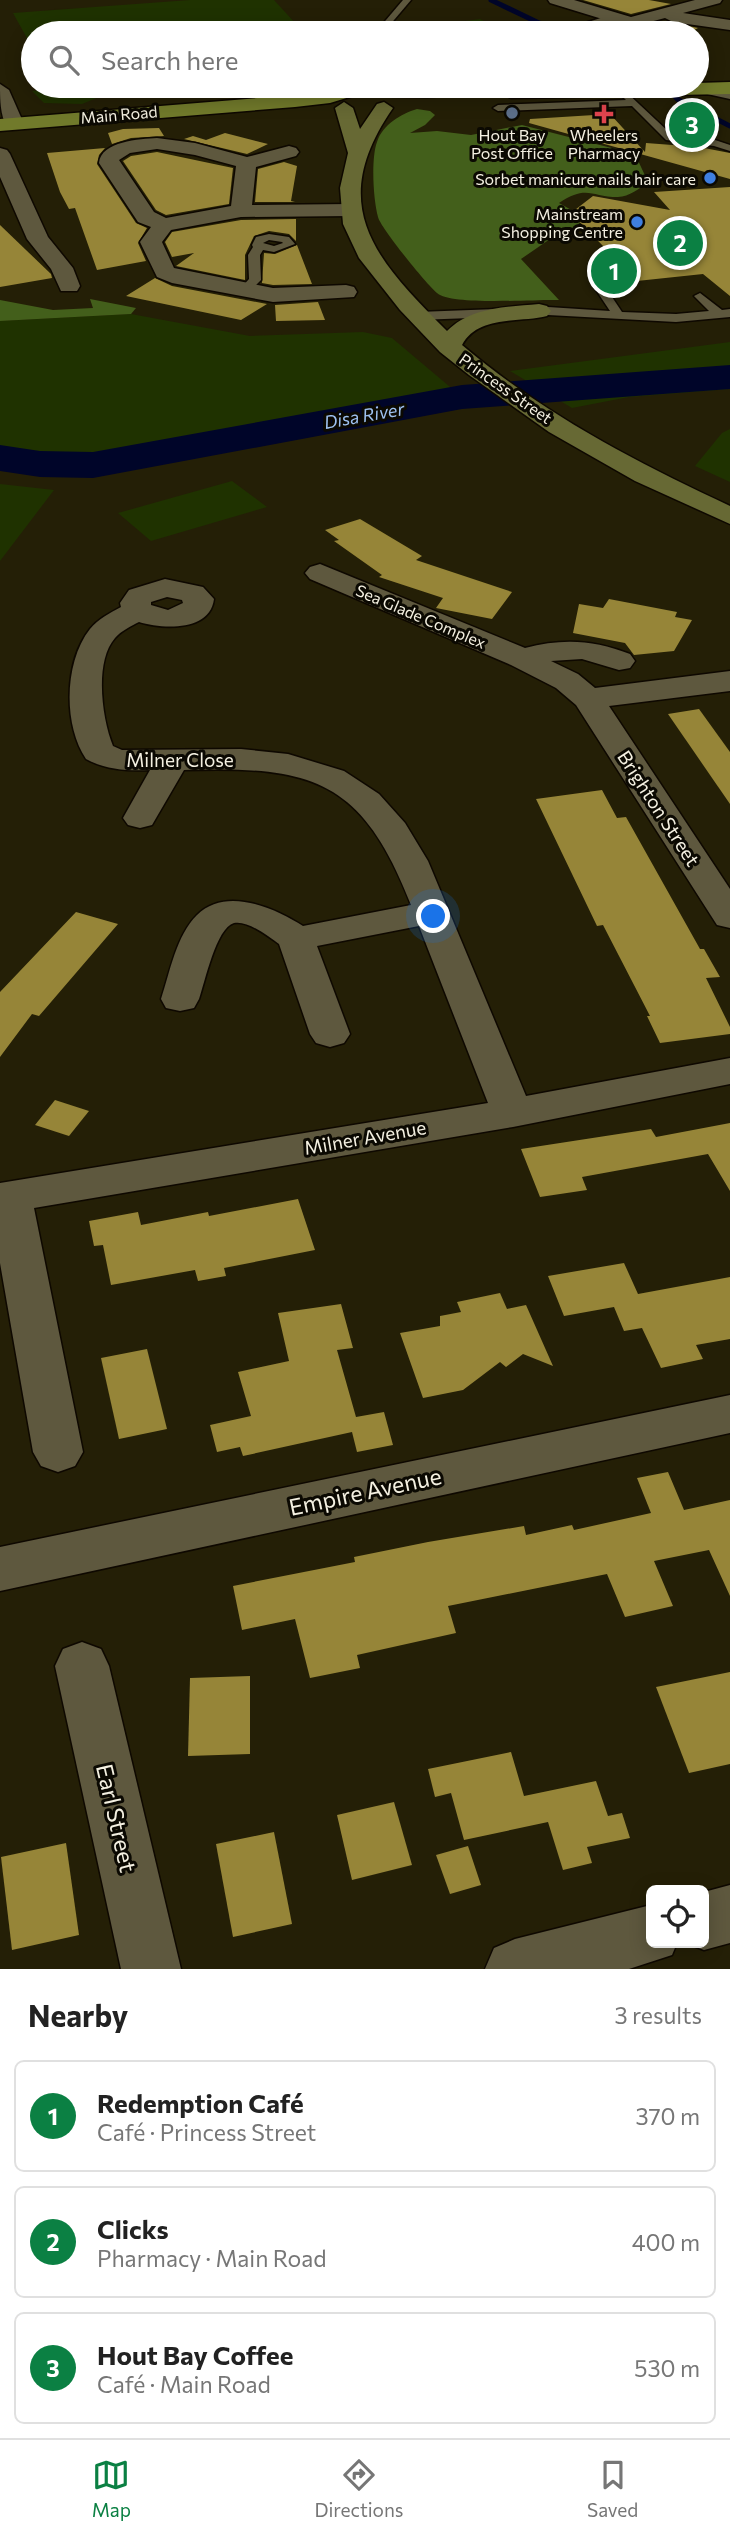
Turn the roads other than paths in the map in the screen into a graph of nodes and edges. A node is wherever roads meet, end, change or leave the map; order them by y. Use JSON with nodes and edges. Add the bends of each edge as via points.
{"nodes":[{"id":1,"x":407,"y":0,"type":"edge"},
{"id":2,"x":556,"y":0,"type":"edge"},
{"id":3,"x":714,"y":0,"type":"edge"},
{"id":4,"x":660,"y":15,"type":"junction"},
{"id":5,"x":613,"y":17,"type":"junction"},
{"id":6,"x":389,"y":21,"type":"edge"},
{"id":7,"x":606,"y":21,"type":"edge"},
{"id":8,"x":628,"y":21,"type":"edge"},
{"id":9,"x":636,"y":21,"type":"edge"},
{"id":10,"x":701,"y":21,"type":"edge"},
{"id":11,"x":709,"y":22,"type":"edge"},
{"id":12,"x":729,"y":25,"type":"edge"},
{"id":13,"x":709,"y":88,"type":"edge"},
{"id":14,"x":730,"y":88,"type":"edge"},
{"id":15,"x":709,"y":91,"type":"edge"},
{"id":16,"x":730,"y":96,"type":"edge"},
{"id":17,"x":1,"y":97,"type":"edge"},
{"id":18,"x":329,"y":98,"type":"edge"},
{"id":19,"x":340,"y":98,"type":"edge"},
{"id":20,"x":342,"y":98,"type":"edge"},
{"id":21,"x":378,"y":98,"type":"edge"},
{"id":22,"x":381,"y":98,"type":"edge"},
{"id":23,"x":606,"y":98,"type":"edge"},
{"id":24,"x":629,"y":98,"type":"edge"},
{"id":25,"x":498,"y":108,"type":"dead end"},
{"id":26,"x":7,"y":125,"type":"edge"},
{"id":27,"x":730,"y":148,"type":"edge"},
{"id":28,"x":357,"y":151,"type":"junction"},
{"id":29,"x":289,"y":152,"type":"dead end"},
{"id":30,"x":246,"y":163,"type":"junction"},
{"id":31,"x":3,"y":167,"type":"edge"},
{"id":32,"x":9,"y":197,"type":"edge"},
{"id":33,"x":351,"y":210,"type":"junction"},
{"id":34,"x":240,"y":211,"type":"junction"},
{"id":35,"x":164,"y":225,"type":"junction"},
{"id":36,"x":292,"y":237,"type":"dead end"},
{"id":37,"x":69,"y":286,"type":"dead end"},
{"id":38,"x":600,"y":287,"type":"dead end"},
{"id":39,"x":244,"y":290,"type":"junction"},
{"id":40,"x":346,"y":292,"type":"dead end"},
{"id":41,"x":700,"y":296,"type":"dead end"},
{"id":42,"x":539,"y":311,"type":"junction"},
{"id":43,"x":617,"y":313,"type":"junction"},
{"id":44,"x":725,"y":314,"type":"edge"},
{"id":45,"x":418,"y":316,"type":"junction"},
{"id":46,"x":449,"y":347,"type":"junction"},
{"id":47,"x":730,"y":516,"type":"edge"},
{"id":48,"x":320,"y":573,"type":"dead end"},
{"id":49,"x":137,"y":610,"type":"dead end"},
{"id":50,"x":522,"y":659,"type":"junction"},
{"id":51,"x":619,"y":661,"type":"dead end"},
{"id":52,"x":730,"y":681,"type":"edge"},
{"id":53,"x":588,"y":698,"type":"junction"},
{"id":54,"x":173,"y":759,"type":"junction"},
{"id":55,"x":141,"y":818,"type":"dead end"},
{"id":56,"x":432,"y":912,"type":"junction"},
{"id":57,"x":730,"y":917,"type":"edge"},
{"id":58,"x":296,"y":939,"type":"junction"},
{"id":59,"x":180,"y":999,"type":"dead end"},
{"id":60,"x":330,"y":1034,"type":"dead end"},
{"id":61,"x":730,"y":1071,"type":"edge"},
{"id":62,"x":513,"y":1112,"type":"junction"},
{"id":63,"x":5,"y":1198,"type":"edge"},
{"id":64,"x":730,"y":1414,"type":"edge"},
{"id":65,"x":58,"y":1452,"type":"dead end"},
{"id":66,"x":0,"y":1569,"type":"edge"},
{"id":67,"x":82,"y":1666,"type":"dead end"},
{"id":68,"x":730,"y":1914,"type":"edge"},
{"id":69,"x":709,"y":1920,"type":"edge"},
{"id":70,"x":646,"y":1935,"type":"edge"},
{"id":71,"x":151,"y":1969,"type":"edge"},
{"id":72,"x":515,"y":1969,"type":"edge"}],
"edges":[{"from":1,"to":6,"type":"lane"},
{"from":2,"to":5,"type":"street"},
{"from":3,"to":4,"type":"street"},
{"from":4,"to":9,"type":"street"},
{"from":4,"to":10,"type":"street"},
{"from":5,"to":7,"type":"lane"},
{"from":5,"to":8,"type":"street"},
{"from":11,"to":12,"type":"street"},
{"from":13,"to":14,"type":"main road","name":"Main Road"},
{"from":15,"to":16,"type":"lane"},
{"from":17,"to":26,"type":"street"},
{"from":18,"to":26,"type":"main road","name":"Main Road"},
{"from":19,"to":28,"type":"street","name":"Princess Street"},
{"from":20,"to":21,"type":"main road","name":"Main Road","via":[[364,110]]},
{"from":22,"to":28,"type":"street","name":"Princess Street"},
{"from":23,"to":25,"type":"lane"},
{"from":24,"to":27,"type":"lane","via":[[669,138]]},
{"from":28,"to":33,"type":"street","name":"Princess Street"},
{"from":29,"to":30,"type":"street"},
{"from":30,"to":34,"type":"street"},
{"from":30,"to":35,"type":"street","via":[[177,145],[117,150],[109,163],[146,217]]},
{"from":31,"to":32,"type":"street"},
{"from":32,"to":37,"type":"street","via":[[62,268]]},
{"from":33,"to":34,"type":"street"},
{"from":33,"to":45,"type":"street","name":"Princess Street","via":[[371,259]]},
{"from":34,"to":35,"type":"street"},
{"from":35,"to":39,"type":"street","via":[[150,242],[167,274]]},
{"from":36,"to":39,"type":"lane","via":[[289,246],[280,249],[260,247],[254,255],[256,280]]},
{"from":38,"to":43,"type":"lane"},
{"from":39,"to":40,"type":"street","via":[[281,295]]},
{"from":41,"to":44,"type":"lane"},
{"from":42,"to":43,"type":"lane"},
{"from":42,"to":45,"type":"lane"},
{"from":42,"to":46,"type":"street","via":[[462,326]]},
{"from":43,"to":44,"type":"lane"},
{"from":45,"to":46,"type":"street","name":"Princess Street"},
{"from":46,"to":47,"type":"street","name":"Princess Street","via":[[485,376],[621,463]]},
{"from":48,"to":50,"type":"street","name":"Sea Glade Complex"},
{"from":49,"to":54,"type":"street","name":"Milner Close","via":[[110,626],[91,654],[86,697],[94,743],[107,757]]},
{"from":50,"to":51,"type":"street","via":[[571,648]]},
{"from":50,"to":53,"type":"street","name":"Sea Glade Complex","via":[[567,681]]},
{"from":52,"to":53,"type":"street"},
{"from":53,"to":57,"type":"street","name":"Brighton Street"},
{"from":54,"to":55,"type":"street"},
{"from":54,"to":56,"type":"street","name":"Milner Close","via":[[226,757],[281,764],[341,782],[382,817]]},
{"from":56,"to":58,"type":"street"},
{"from":56,"to":62,"type":"street","name":"Milner Close"},
{"from":58,"to":59,"type":"street","via":[[263,917],[220,917],[204,934]]},
{"from":58,"to":60,"type":"street"},
{"from":61,"to":62,"type":"street","name":"Milner Avenue"},
{"from":62,"to":63,"type":"street","name":"Milner Avenue"},
{"from":63,"to":65,"type":"street"},
{"from":64,"to":66,"type":"street","name":"Empire Avenue"},
{"from":67,"to":71,"type":"street","name":"Earl Street"},
{"from":68,"to":69,"type":"street"},
{"from":70,"to":72,"type":"street"}]}
